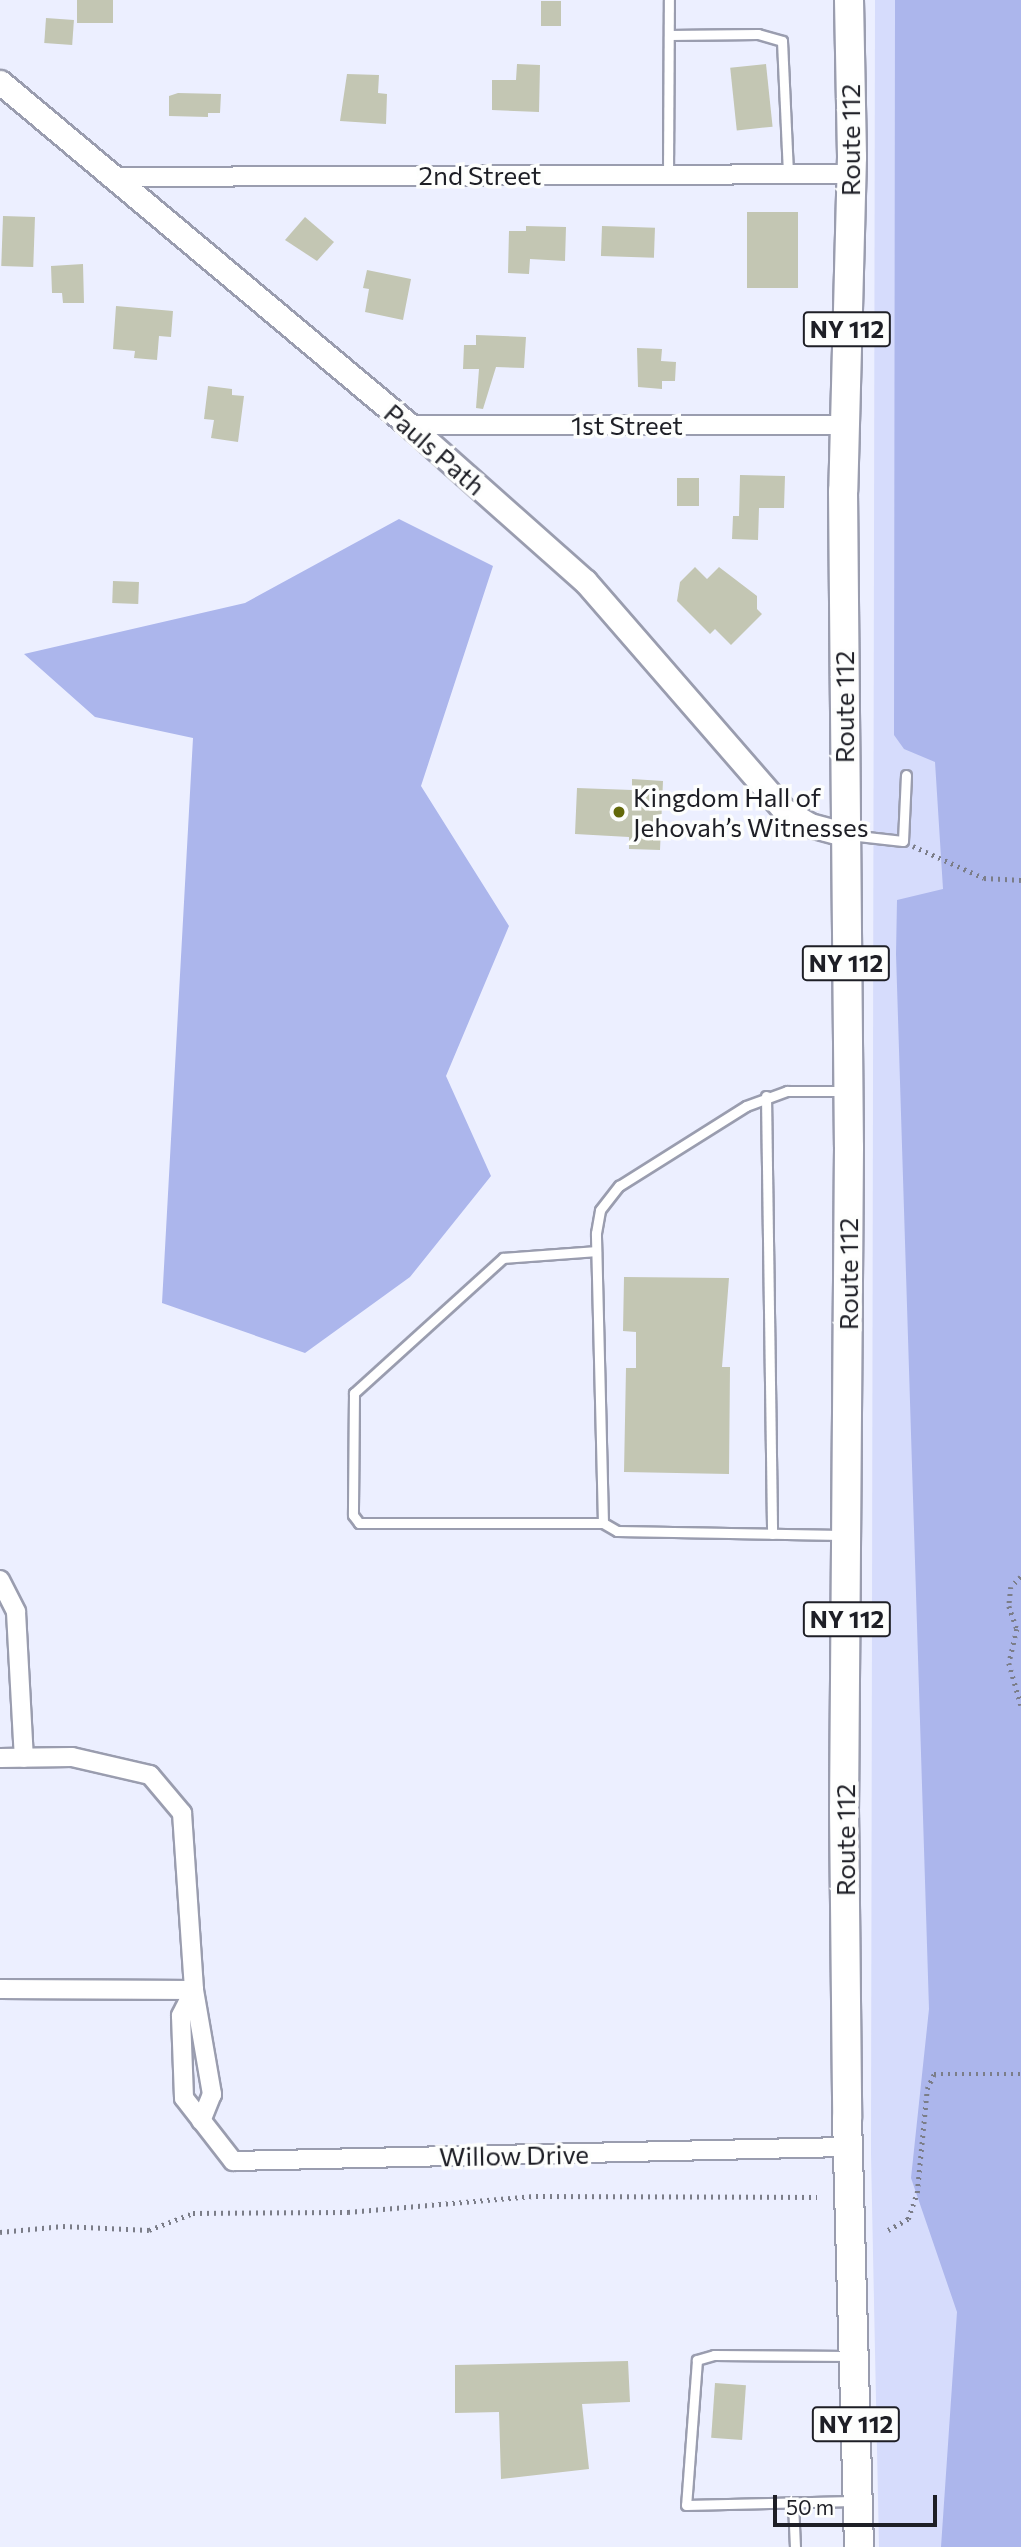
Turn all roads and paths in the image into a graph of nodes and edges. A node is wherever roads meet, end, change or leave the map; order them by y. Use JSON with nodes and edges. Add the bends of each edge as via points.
{"nodes":[{"id":1,"x":669,"y":0,"type":"edge"},
{"id":2,"x":849,"y":0,"type":"edge"},
{"id":3,"x":669,"y":35,"type":"junction"},
{"id":4,"x":0,"y":82,"type":"edge"},
{"id":5,"x":668,"y":174,"type":"junction"},
{"id":6,"x":788,"y":174,"type":"junction"},
{"id":7,"x":851,"y":174,"type":"junction"},
{"id":8,"x":109,"y":177,"type":"junction"},
{"id":9,"x":410,"y":425,"type":"junction"},
{"id":10,"x":844,"y":425,"type":"junction"},
{"id":11,"x":906,"y":775,"type":"dead end"},
{"id":12,"x":844,"y":834,"type":"junction"},
{"id":13,"x":903,"y":841,"type":"junction"},
{"id":14,"x":1021,"y":880,"type":"edge"},
{"id":15,"x":848,"y":1091,"type":"junction"},
{"id":16,"x":766,"y":1097,"type":"junction"},
{"id":17,"x":596,"y":1251,"type":"junction"},
{"id":18,"x":603,"y":1523,"type":"junction"},
{"id":19,"x":772,"y":1534,"type":"junction"},
{"id":20,"x":848,"y":1535,"type":"junction"},
{"id":21,"x":1021,"y":1577,"type":"edge"},
{"id":22,"x":0,"y":1580,"type":"edge"},
{"id":23,"x":1021,"y":1705,"type":"edge"},
{"id":24,"x":0,"y":1758,"type":"edge"},
{"id":25,"x":24,"y":1758,"type":"junction"},
{"id":26,"x":0,"y":1989,"type":"edge"},
{"id":27,"x":194,"y":1990,"type":"junction"},
{"id":28,"x":209,"y":2068,"type":"junction"},
{"id":29,"x":183,"y":2071,"type":"junction"},
{"id":30,"x":1021,"y":2074,"type":"edge"},
{"id":31,"x":201,"y":2120,"type":"junction"},
{"id":32,"x":847,"y":2147,"type":"junction"},
{"id":33,"x":817,"y":2197,"type":"dead end"},
{"id":34,"x":888,"y":2230,"type":"dead end"},
{"id":35,"x":0,"y":2232,"type":"edge"},
{"id":36,"x":853,"y":2356,"type":"junction"},
{"id":37,"x":858,"y":2501,"type":"junction"},
{"id":38,"x":793,"y":2503,"type":"junction"},
{"id":39,"x":794,"y":2547,"type":"edge"},
{"id":40,"x":859,"y":2547,"type":"edge"}],
"edges":[{"from":1,"to":3,"type":"lane"},
{"from":2,"to":7,"type":"main road","name":"Route 112","number":"NY 112"},
{"from":3,"to":5,"type":"lane"},
{"from":3,"to":6,"type":"lane","via":[[758,34],[782,41]]},
{"from":4,"to":8,"type":"street","name":"Pauls Path"},
{"from":5,"to":6,"type":"street","name":"2nd Street"},
{"from":5,"to":8,"type":"street","name":"2nd Street"},
{"from":6,"to":7,"type":"street","name":"2nd Street"},
{"from":7,"to":10,"type":"main road","name":"Route 112","number":"NY 112"},
{"from":8,"to":9,"type":"street","name":"Pauls Path"},
{"from":9,"to":10,"type":"street","name":"1st Street"},
{"from":9,"to":12,"type":"street","name":"Pauls Path","via":[[585,581],[783,809],[810,825]]},
{"from":10,"to":12,"type":"main road","name":"Route 112","number":"NY 112"},
{"from":11,"to":13,"type":"lane"},
{"from":12,"to":13,"type":"lane"},
{"from":12,"to":15,"type":"main road","name":"Route 112","number":"NY 112"},
{"from":13,"to":14,"type":"path","via":[[984,878]]},
{"from":15,"to":16,"type":"lane","via":[[787,1091]]},
{"from":15,"to":20,"type":"main road","name":"Route 112","number":"NY 112"},
{"from":16,"to":17,"type":"lane","via":[[619,1186],[600,1210]]},
{"from":16,"to":19,"type":"lane"},
{"from":17,"to":18,"type":"lane"},
{"from":17,"to":18,"type":"lane","via":[[503,1258],[354,1393],[354,1515],[359,1523]]},
{"from":18,"to":19,"type":"lane","via":[[618,1531]]},
{"from":19,"to":20,"type":"lane"},
{"from":20,"to":32,"type":"main road","name":"Route 112","number":"NY 112"},
{"from":21,"to":23,"type":"path","via":[[1012,1587],[1009,1606],[1017,1629],[1009,1663]]},
{"from":22,"to":25,"type":"street","via":[[16,1612]]},
{"from":24,"to":25,"type":"street","name":"Willow Drive"},
{"from":25,"to":27,"type":"street","name":"Willow Drive","via":[[72,1757],[150,1775],[182,1813]]},
{"from":26,"to":27,"type":"street"},
{"from":27,"to":28,"type":"street","name":"Willow Drive"},
{"from":27,"to":29,"type":"street","name":"Willow Drive","via":[[181,2016]]},
{"from":28,"to":29,"type":"street"},
{"from":28,"to":31,"type":"street","name":"Willow Drive","via":[[212,2094]]},
{"from":29,"to":31,"type":"street","name":"Willow Drive","via":[[184,2098]]},
{"from":30,"to":34,"type":"path","via":[[934,2074],[927,2089],[917,2193],[908,2219]]},
{"from":31,"to":32,"type":"street","name":"Willow Drive","via":[[233,2161]]},
{"from":32,"to":36,"type":"main road","name":"Route 112","number":"NY 112"},
{"from":33,"to":35,"type":"path","via":[[536,2196],[334,2212],[193,2213],[149,2230],[63,2226]]},
{"from":36,"to":37,"type":"main road","name":"Route 112","number":"NY 112"},
{"from":36,"to":38,"type":"lane","via":[[714,2355],[697,2360],[686,2505]]},
{"from":37,"to":38,"type":"lane"},
{"from":37,"to":40,"type":"main road","name":"Route 112","number":"NY 112"},
{"from":38,"to":39,"type":"lane"}]}
